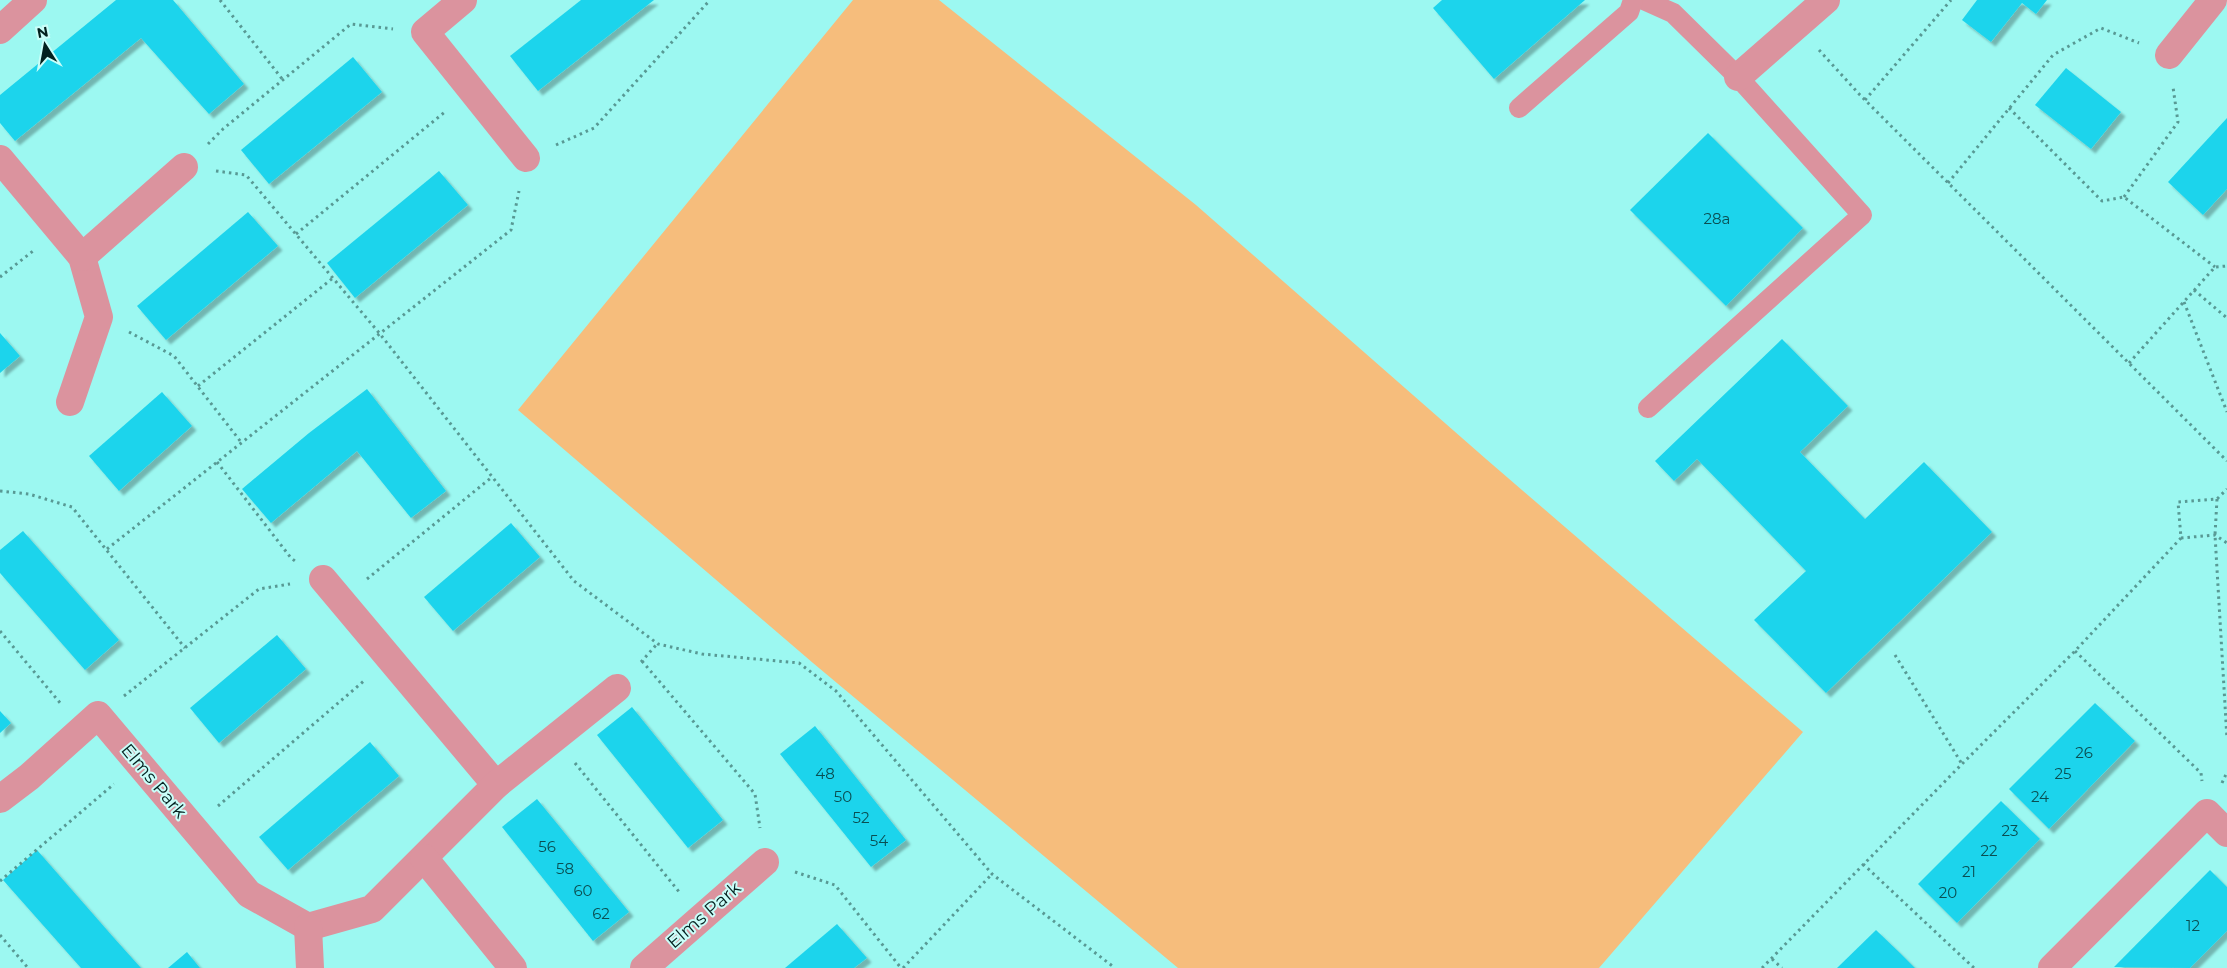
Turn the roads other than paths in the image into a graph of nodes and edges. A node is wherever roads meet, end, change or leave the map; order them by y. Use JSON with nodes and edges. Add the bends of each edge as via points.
{"nodes":[{"id":1,"x":33,"y":0,"type":"edge"},
{"id":2,"x":463,"y":0,"type":"edge"},
{"id":3,"x":1633,"y":0,"type":"edge"},
{"id":4,"x":1644,"y":0,"type":"edge"},
{"id":5,"x":1826,"y":0,"type":"edge"},
{"id":6,"x":2213,"y":0,"type":"edge"},
{"id":7,"x":0,"y":30,"type":"edge"},
{"id":8,"x":2169,"y":55,"type":"road end"},
{"id":9,"x":1738,"y":77,"type":"junction"},
{"id":10,"x":1519,"y":108,"type":"dead end"},
{"id":11,"x":526,"y":158,"type":"road end"},
{"id":12,"x":0,"y":159,"type":"edge"},
{"id":13,"x":184,"y":167,"type":"road end"},
{"id":14,"x":82,"y":256,"type":"junction"},
{"id":15,"x":70,"y":402,"type":"dead end"},
{"id":16,"x":1648,"y":408,"type":"dead end"},
{"id":17,"x":323,"y":579,"type":"road end"},
{"id":18,"x":617,"y":688,"type":"dead end"},
{"id":19,"x":496,"y":785,"type":"junction"},
{"id":20,"x":0,"y":799,"type":"edge"},
{"id":21,"x":2227,"y":833,"type":"edge"},
{"id":22,"x":424,"y":858,"type":"junction"},
{"id":23,"x":764,"y":862,"type":"road end"},
{"id":24,"x":308,"y":927,"type":"junction"},
{"id":25,"x":310,"y":968,"type":"edge"},
{"id":26,"x":513,"y":968,"type":"edge"},
{"id":27,"x":644,"y":968,"type":"edge"},
{"id":28,"x":2052,"y":968,"type":"edge"}],
"edges":[{"from":1,"to":7,"type":"street"},
{"from":2,"to":11,"type":"street","via":[[425,32]]},
{"from":3,"to":10,"type":"lane","via":[[1629,12]]},
{"from":4,"to":9,"type":"lane","via":[[1673,14]]},
{"from":5,"to":9,"type":"street"},
{"from":6,"to":8,"type":"street"},
{"from":9,"to":16,"type":"lane","via":[[1862,215]]},
{"from":12,"to":14,"type":"street"},
{"from":13,"to":14,"type":"street"},
{"from":14,"to":15,"type":"street","via":[[99,317]]},
{"from":17,"to":19,"type":"street"},
{"from":18,"to":19,"type":"street"},
{"from":19,"to":22,"type":"street"},
{"from":20,"to":24,"type":"street","name":"Elms Park","via":[[91,722],[138,763],[249,894]]},
{"from":21,"to":28,"type":"street","via":[[2207,813]]},
{"from":22,"to":24,"type":"street","via":[[372,908]]},
{"from":22,"to":26,"type":"street"},
{"from":23,"to":27,"type":"street","name":"Elms Park"},
{"from":24,"to":25,"type":"street"}]}
